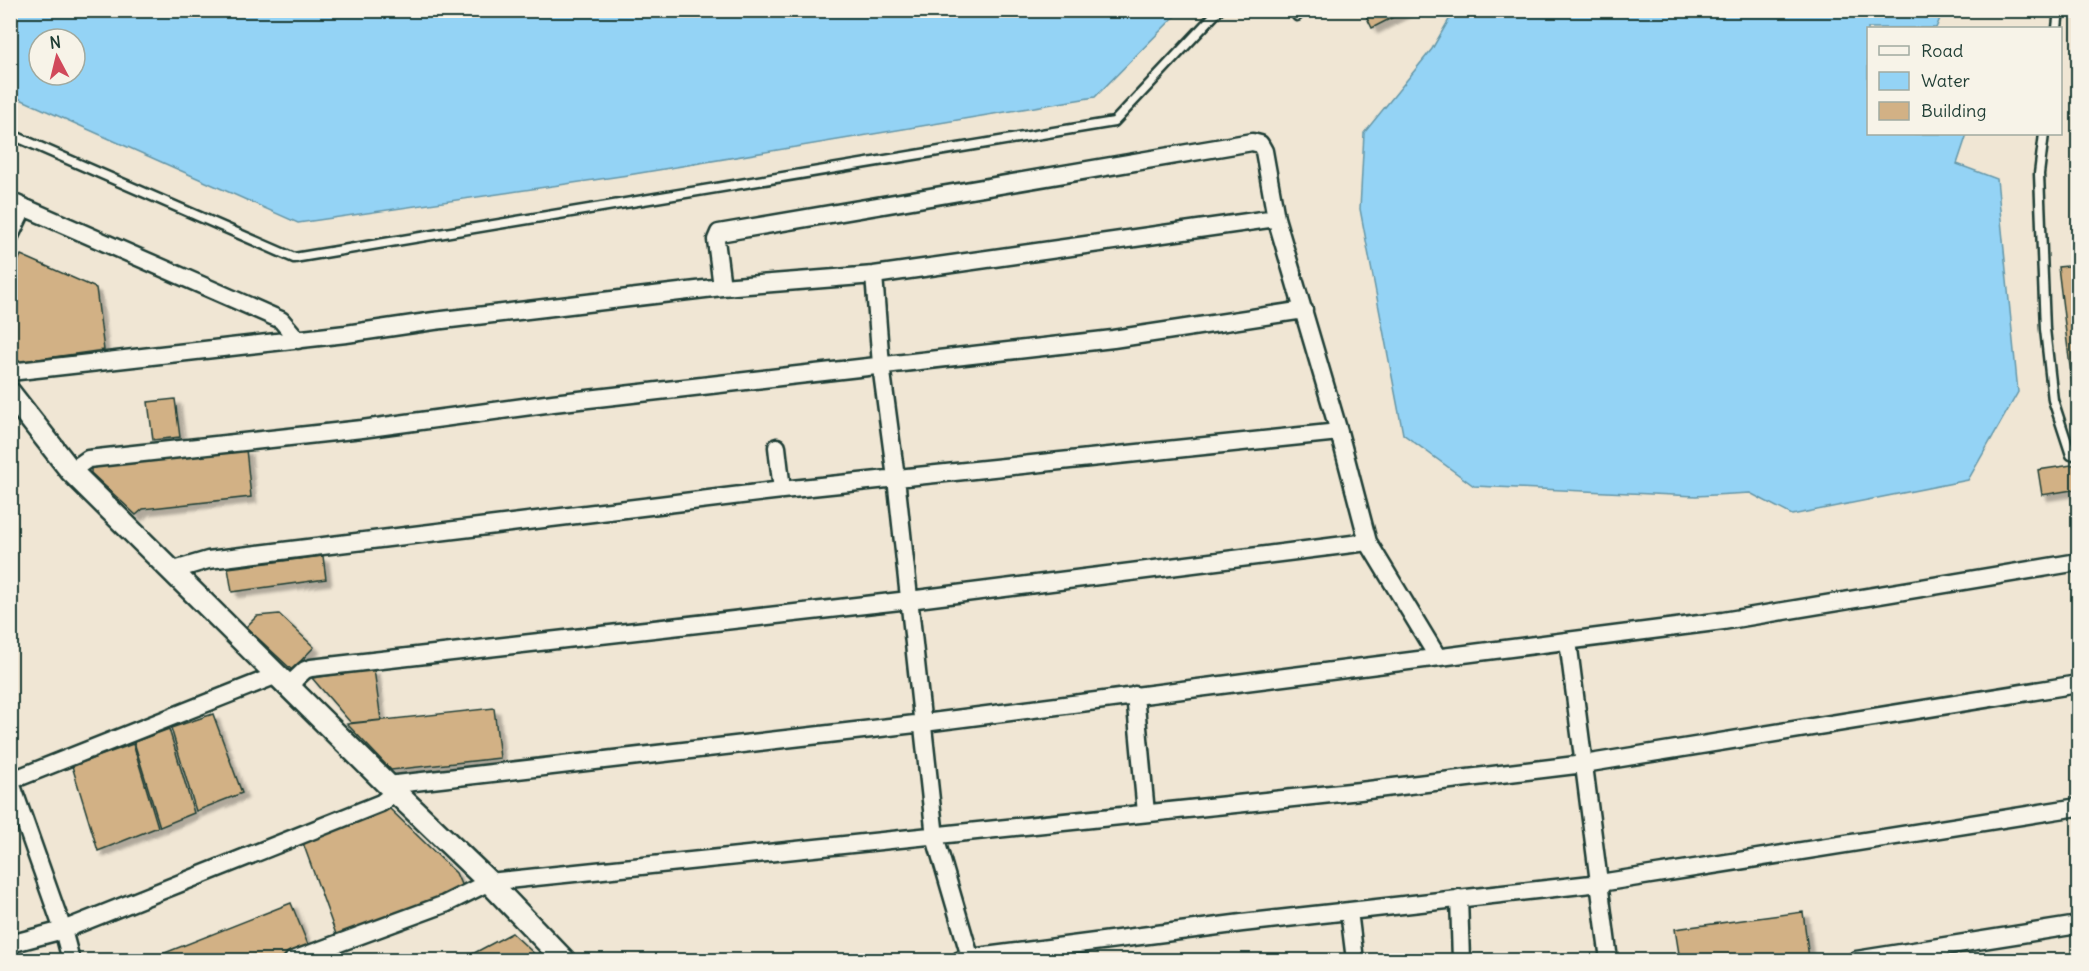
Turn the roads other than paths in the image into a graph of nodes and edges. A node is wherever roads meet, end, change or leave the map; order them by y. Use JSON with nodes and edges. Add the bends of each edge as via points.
{"nodes":[{"id":1,"x":1219,"y":10,"type":"edge"},
{"id":2,"x":2059,"y":10,"type":"edge"},
{"id":3,"x":2057,"y":27,"type":"edge"},
{"id":4,"x":10,"y":134,"type":"edge"},
{"id":5,"x":2044,"y":135,"type":"edge"},
{"id":6,"x":17,"y":204,"type":"edge"},
{"id":7,"x":1276,"y":218,"type":"junction"},
{"id":8,"x":10,"y":236,"type":"edge"},
{"id":9,"x":874,"y":275,"type":"junction"},
{"id":10,"x":722,"y":287,"type":"junction"},
{"id":11,"x":1304,"y":310,"type":"junction"},
{"id":12,"x":298,"y":340,"type":"junction"},
{"id":13,"x":881,"y":365,"type":"junction"},
{"id":14,"x":10,"y":372,"type":"edge"},
{"id":15,"x":10,"y":393,"type":"edge"},
{"id":16,"x":1339,"y":432,"type":"junction"},
{"id":17,"x":777,"y":447,"type":"dead end"},
{"id":18,"x":2071,"y":455,"type":"dead end"},
{"id":19,"x":71,"y":471,"type":"junction"},
{"id":20,"x":896,"y":478,"type":"junction"},
{"id":21,"x":782,"y":490,"type":"junction"},
{"id":22,"x":1368,"y":542,"type":"junction"},
{"id":23,"x":2079,"y":562,"type":"edge"},
{"id":24,"x":171,"y":571,"type":"junction"},
{"id":25,"x":909,"y":600,"type":"junction"},
{"id":26,"x":1568,"y":641,"type":"junction"},
{"id":27,"x":1437,"y":656,"type":"junction"},
{"id":28,"x":282,"y":680,"type":"junction"},
{"id":29,"x":2079,"y":684,"type":"edge"},
{"id":30,"x":1135,"y":695,"type":"junction"},
{"id":31,"x":924,"y":723,"type":"junction"},
{"id":32,"x":1584,"y":764,"type":"junction"},
{"id":33,"x":11,"y":780,"type":"edge"},
{"id":34,"x":392,"y":789,"type":"junction"},
{"id":35,"x":2079,"y":807,"type":"edge"},
{"id":36,"x":1146,"y":813,"type":"junction"},
{"id":37,"x":935,"y":837,"type":"junction"},
{"id":38,"x":489,"y":882,"type":"junction"},
{"id":39,"x":1600,"y":883,"type":"junction"},
{"id":40,"x":1459,"y":898,"type":"junction"},
{"id":41,"x":1349,"y":911,"type":"junction"},
{"id":42,"x":2079,"y":925,"type":"edge"},
{"id":43,"x":63,"y":930,"type":"junction"},
{"id":44,"x":10,"y":944,"type":"edge"},
{"id":45,"x":71,"y":960,"type":"edge"},
{"id":46,"x":293,"y":960,"type":"edge"},
{"id":47,"x":564,"y":960,"type":"edge"},
{"id":48,"x":967,"y":960,"type":"edge"},
{"id":49,"x":1355,"y":960,"type":"edge"},
{"id":50,"x":1461,"y":960,"type":"edge"},
{"id":51,"x":1609,"y":960,"type":"edge"},
{"id":52,"x":1856,"y":960,"type":"edge"}],
"edges":[{"from":1,"to":4,"type":"lane","via":[[1114,122],[294,258]]},
{"from":2,"to":3,"type":"lane"},
{"from":5,"to":18,"type":"lane","via":[[2039,174],[2045,329],[2053,400]]},
{"from":6,"to":8,"type":"street"},
{"from":6,"to":12,"type":"street","via":[[281,320]]},
{"from":7,"to":9,"type":"street"},
{"from":7,"to":10,"type":"street","via":[[1264,151],[1260,144],[1252,142],[719,233],[716,240]]},
{"from":7,"to":11,"type":"street"},
{"from":9,"to":10,"type":"street"},
{"from":9,"to":13,"type":"street"},
{"from":10,"to":12,"type":"street"},
{"from":11,"to":13,"type":"street","via":[[1113,339]]},
{"from":11,"to":16,"type":"street"},
{"from":12,"to":14,"type":"street"},
{"from":13,"to":19,"type":"street","via":[[88,459]]},
{"from":13,"to":20,"type":"street"},
{"from":15,"to":19,"type":"street"},
{"from":16,"to":20,"type":"street"},
{"from":16,"to":22,"type":"street"},
{"from":17,"to":21,"type":"street"},
{"from":19,"to":24,"type":"street"},
{"from":20,"to":21,"type":"street"},
{"from":20,"to":25,"type":"street"},
{"from":21,"to":24,"type":"street","via":[[208,560]]},
{"from":22,"to":25,"type":"street"},
{"from":22,"to":27,"type":"street"},
{"from":23,"to":26,"type":"street","via":[[1723,621]]},
{"from":24,"to":28,"type":"street"},
{"from":25,"to":28,"type":"street","via":[[311,668]]},
{"from":25,"to":31,"type":"street"},
{"from":26,"to":27,"type":"street"},
{"from":26,"to":32,"type":"street"},
{"from":27,"to":30,"type":"street"},
{"from":28,"to":33,"type":"street"},
{"from":28,"to":34,"type":"street"},
{"from":29,"to":32,"type":"street"},
{"from":30,"to":31,"type":"street"},
{"from":30,"to":36,"type":"street"},
{"from":31,"to":34,"type":"street"},
{"from":31,"to":37,"type":"street"},
{"from":32,"to":36,"type":"street"},
{"from":32,"to":39,"type":"street"},
{"from":33,"to":43,"type":"street"},
{"from":34,"to":38,"type":"street"},
{"from":34,"to":43,"type":"street","via":[[381,803]]},
{"from":35,"to":39,"type":"street"},
{"from":36,"to":37,"type":"street"},
{"from":37,"to":38,"type":"street"},
{"from":37,"to":48,"type":"street"},
{"from":38,"to":46,"type":"street","via":[[445,904]]},
{"from":38,"to":47,"type":"street"},
{"from":39,"to":40,"type":"street"},
{"from":39,"to":51,"type":"street"},
{"from":40,"to":41,"type":"street"},
{"from":40,"to":50,"type":"street"},
{"from":41,"to":48,"type":"street"},
{"from":41,"to":49,"type":"street"},
{"from":42,"to":52,"type":"street"},
{"from":43,"to":44,"type":"street"},
{"from":43,"to":45,"type":"street"}]}
